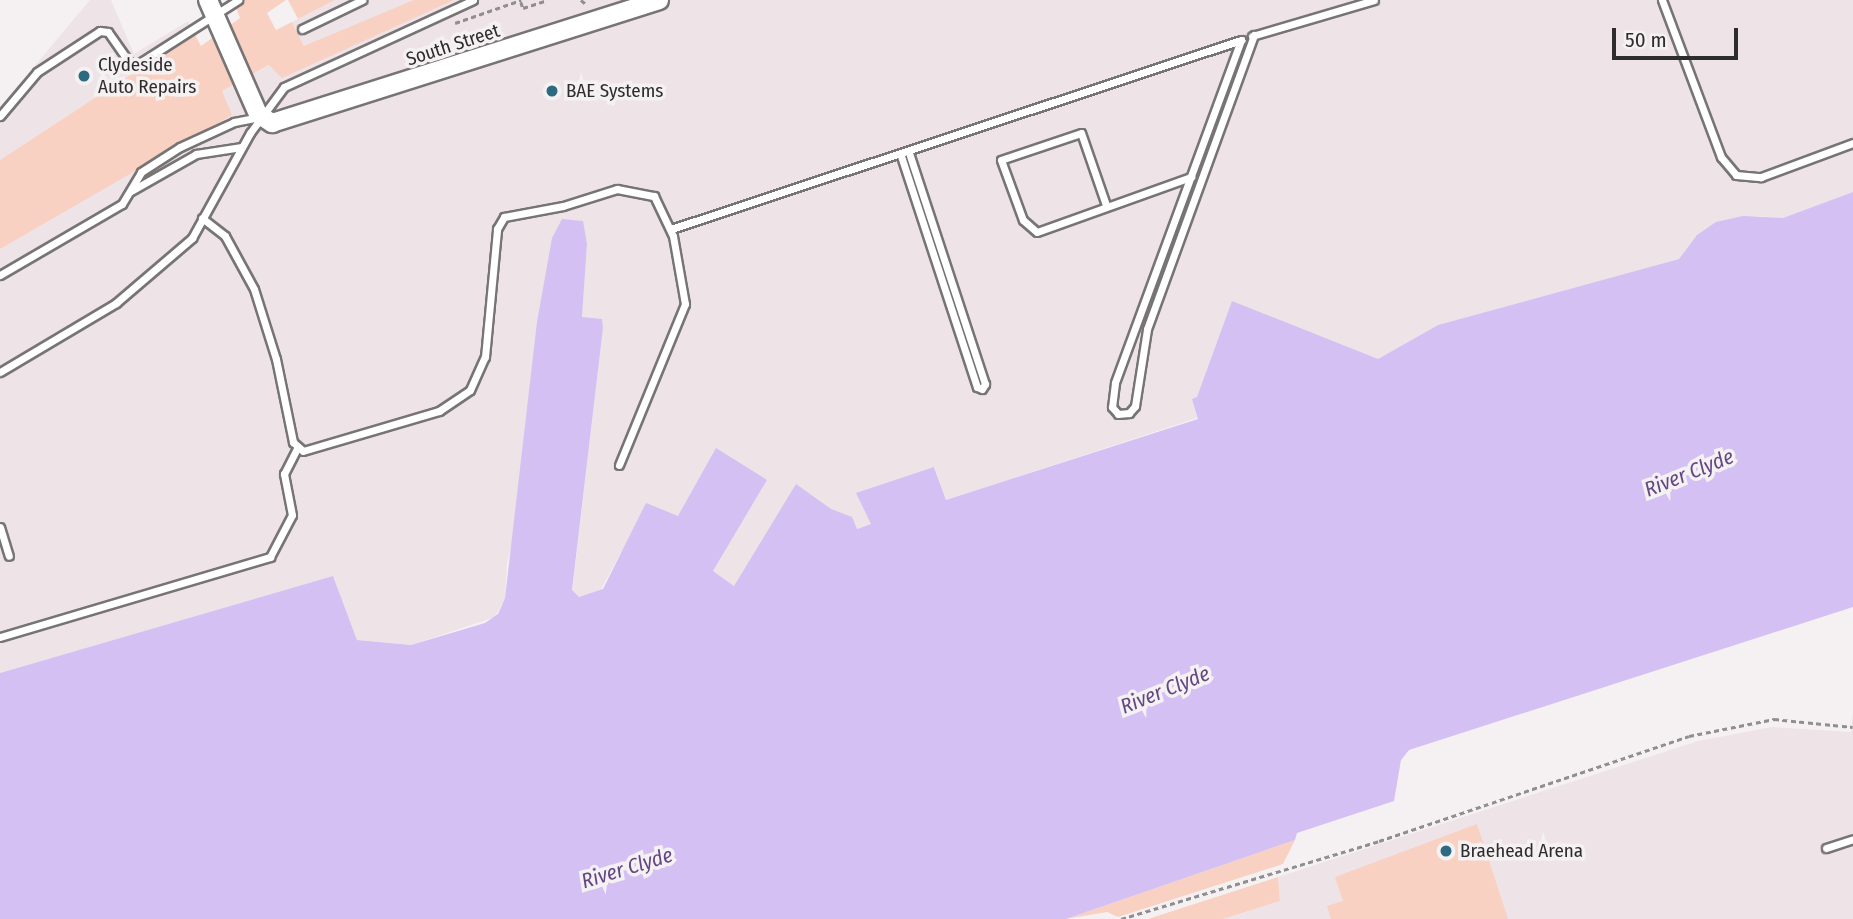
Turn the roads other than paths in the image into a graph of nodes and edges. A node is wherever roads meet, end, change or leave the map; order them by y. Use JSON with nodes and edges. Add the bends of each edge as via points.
{"nodes":[{"id":1,"x":237,"y":0,"type":"edge"},
{"id":2,"x":362,"y":0,"type":"edge"},
{"id":3,"x":473,"y":0,"type":"edge"},
{"id":4,"x":659,"y":0,"type":"edge"},
{"id":5,"x":1374,"y":0,"type":"edge"},
{"id":6,"x":1662,"y":0,"type":"edge"},
{"id":7,"x":211,"y":7,"type":"edge"},
{"id":8,"x":302,"y":29,"type":"dead end"},
{"id":9,"x":1254,"y":35,"type":"junction"},
{"id":10,"x":1241,"y":40,"type":"junction"},
{"id":11,"x":0,"y":116,"type":"edge"},
{"id":12,"x":260,"y":117,"type":"junction"},
{"id":13,"x":1853,"y":142,"type":"edge"},
{"id":14,"x":242,"y":147,"type":"junction"},
{"id":15,"x":905,"y":154,"type":"junction"},
{"id":16,"x":1191,"y":177,"type":"junction"},
{"id":17,"x":131,"y":191,"type":"junction"},
{"id":18,"x":1107,"y":205,"type":"junction"},
{"id":19,"x":202,"y":218,"type":"junction"},
{"id":20,"x":671,"y":229,"type":"junction"},
{"id":21,"x":0,"y":275,"type":"edge"},
{"id":22,"x":0,"y":372,"type":"edge"},
{"id":23,"x":297,"y":448,"type":"junction"},
{"id":24,"x":619,"y":465,"type":"dead end"},
{"id":25,"x":0,"y":527,"type":"edge"},
{"id":26,"x":1,"y":537,"type":"edge"},
{"id":27,"x":9,"y":556,"type":"dead end"},
{"id":28,"x":0,"y":637,"type":"edge"},
{"id":29,"x":1853,"y":839,"type":"edge"},
{"id":30,"x":1826,"y":848,"type":"dead end"}],
"edges":[{"from":1,"to":7,"type":"lane"},
{"from":2,"to":8,"type":"lane"},
{"from":3,"to":12,"type":"lane","via":[[292,82]]},
{"from":4,"to":12,"type":"street","name":"South Street","via":[[290,120],[272,123]]},
{"from":5,"to":9,"type":"lane"},
{"from":6,"to":13,"type":"lane","via":[[1721,157],[1735,175],[1761,177]]},
{"from":7,"to":11,"type":"lane","via":[[135,65],[108,32],[100,31],[37,72]]},
{"from":7,"to":12,"type":"street"},
{"from":9,"to":10,"type":"lane"},
{"from":9,"to":16,"type":"lane","via":[[1147,329],[1135,405],[1129,413],[1118,414],[1112,407],[1115,383]]},
{"from":10,"to":15,"type":"lane"},
{"from":10,"to":16,"type":"lane"},
{"from":12,"to":14,"type":"lane"},
{"from":12,"to":17,"type":"lane","via":[[233,122],[180,147],[141,172]]},
{"from":14,"to":17,"type":"lane","via":[[196,154]]},
{"from":14,"to":19,"type":"lane"},
{"from":15,"to":15,"type":"lane","via":[[985,384],[982,389],[976,387]]},
{"from":15,"to":20,"type":"lane"},
{"from":16,"to":18,"type":"lane"},
{"from":17,"to":21,"type":"lane","via":[[122,204]]},
{"from":18,"to":18,"type":"lane","via":[[1100,212],[1032,231],[1023,220],[1001,160],[1081,133]]},
{"from":19,"to":22,"type":"lane","via":[[192,238],[116,303]]},
{"from":19,"to":23,"type":"lane","via":[[225,236],[254,289]]},
{"from":20,"to":23,"type":"lane","via":[[654,196],[622,189],[504,216],[497,229],[485,357],[470,390],[454,404],[431,414],[314,449]]},
{"from":20,"to":24,"type":"lane","via":[[685,304]]},
{"from":23,"to":28,"type":"lane","via":[[284,474],[292,515],[270,557]]},
{"from":25,"to":26,"type":"lane"},
{"from":26,"to":27,"type":"lane"},
{"from":29,"to":30,"type":"lane"}]}
